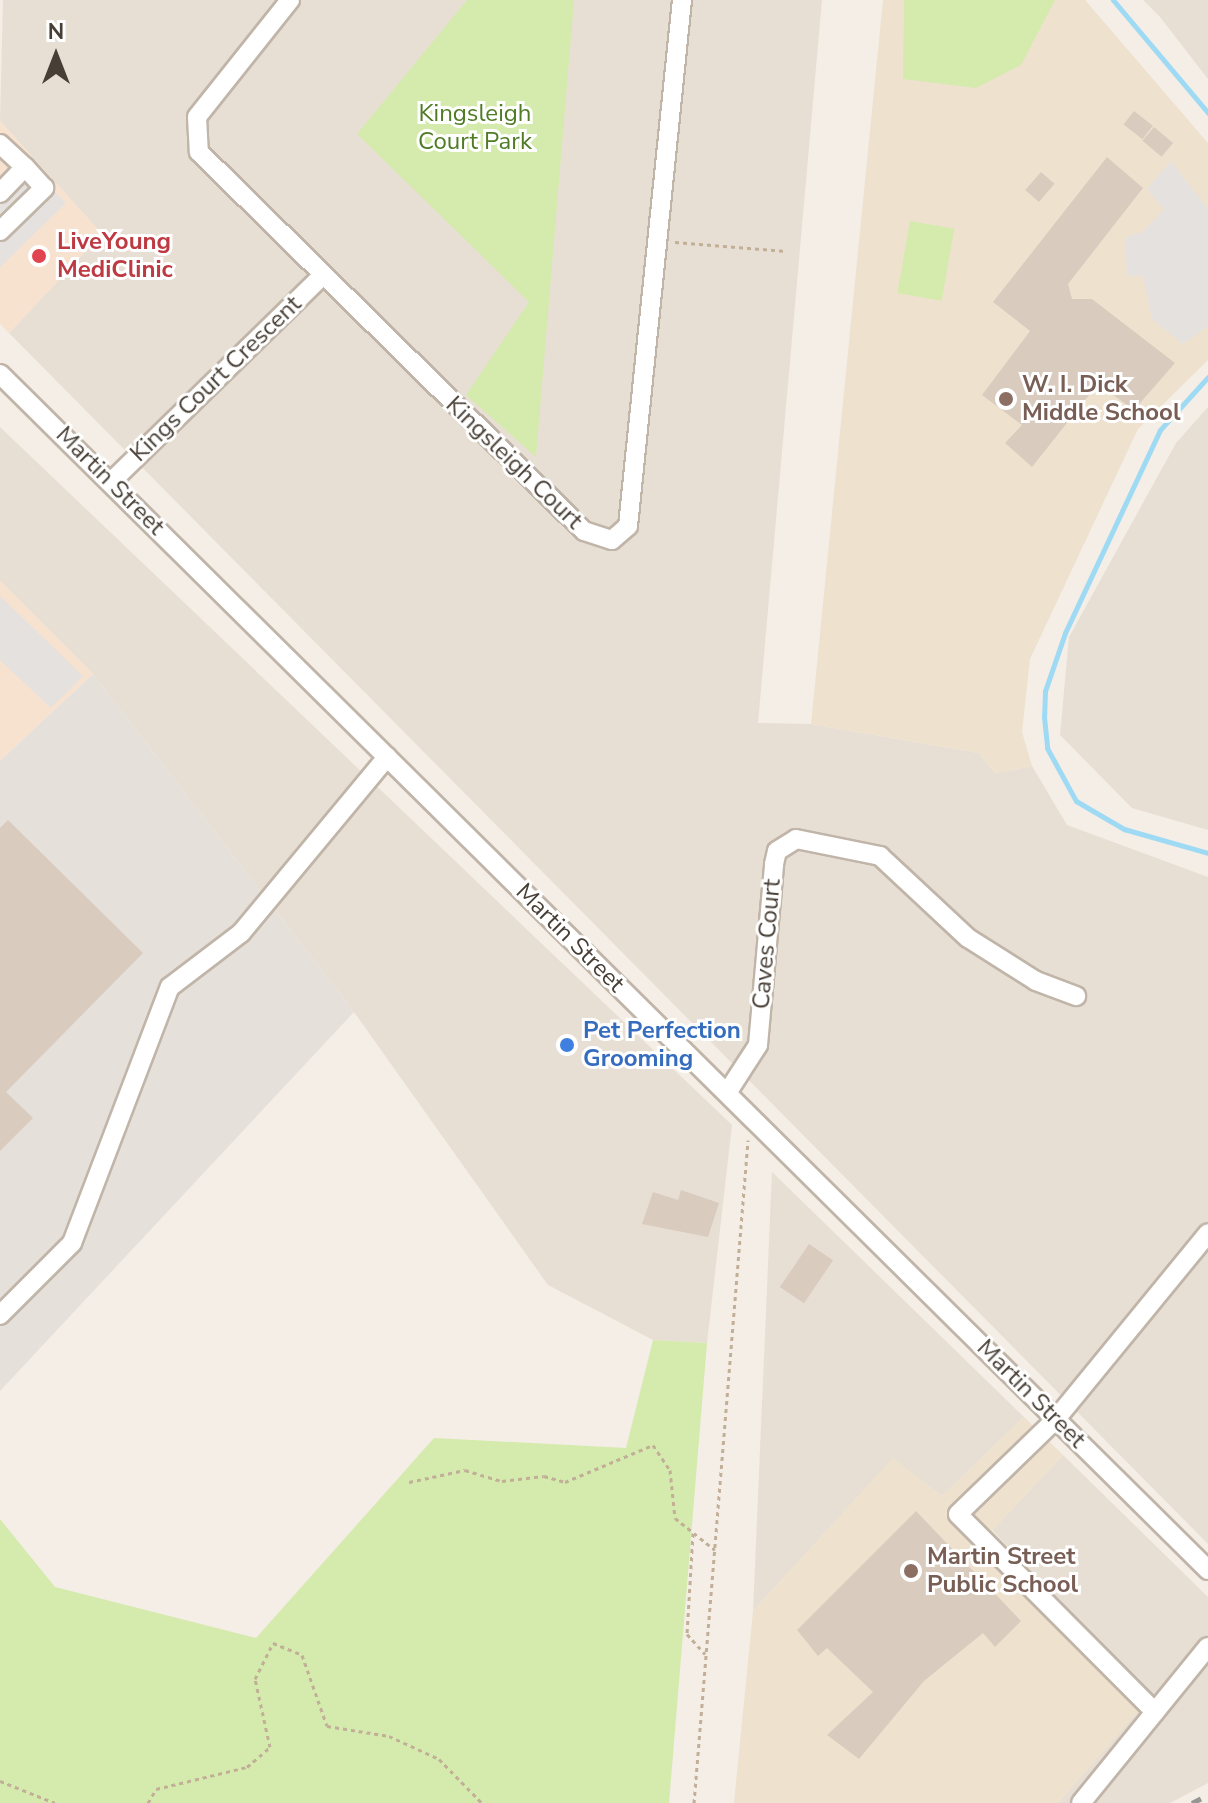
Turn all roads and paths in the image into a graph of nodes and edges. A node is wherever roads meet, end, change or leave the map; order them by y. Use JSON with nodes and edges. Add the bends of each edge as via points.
{"nodes":[{"id":1,"x":290,"y":0,"type":"edge"},
{"id":2,"x":682,"y":0,"type":"edge"},
{"id":3,"x":0,"y":144,"type":"edge"},
{"id":4,"x":25,"y":167,"type":"junction"},
{"id":5,"x":0,"y":193,"type":"edge"},
{"id":6,"x":0,"y":231,"type":"edge"},
{"id":7,"x":655,"y":241,"type":"junction"},
{"id":8,"x":786,"y":251,"type":"dead end"},
{"id":9,"x":322,"y":276,"type":"junction"},
{"id":10,"x":0,"y":374,"type":"edge"},
{"id":11,"x":111,"y":482,"type":"junction"},
{"id":12,"x":387,"y":757,"type":"junction"},
{"id":13,"x":1076,"y":996,"type":"dead end"},
{"id":14,"x":727,"y":1093,"type":"junction"},
{"id":15,"x":750,"y":1116,"type":"junction"},
{"id":16,"x":1208,"y":1233,"type":"edge"},
{"id":17,"x":0,"y":1315,"type":"edge"},
{"id":18,"x":1056,"y":1419,"type":"junction"},
{"id":19,"x":409,"y":1482,"type":"dead end"},
{"id":20,"x":693,"y":1533,"type":"junction"},
{"id":21,"x":715,"y":1550,"type":"junction"},
{"id":22,"x":1208,"y":1570,"type":"edge"},
{"id":23,"x":1208,"y":1647,"type":"edge"},
{"id":24,"x":706,"y":1655,"type":"junction"},
{"id":25,"x":1155,"y":1712,"type":"junction"},
{"id":26,"x":0,"y":1781,"type":"edge"},
{"id":27,"x":55,"y":1803,"type":"edge"},
{"id":28,"x":148,"y":1803,"type":"edge"},
{"id":29,"x":482,"y":1803,"type":"edge"},
{"id":30,"x":694,"y":1803,"type":"edge"},
{"id":31,"x":1081,"y":1803,"type":"edge"}],
"edges":[{"from":1,"to":9,"type":"street","name":"Kingsleigh Court","via":[[197,117],[193,135],[207,164]]},
{"from":2,"to":7,"type":"street","name":"Kingsleigh Court"},
{"from":3,"to":4,"type":"street"},
{"from":4,"to":5,"type":"street"},
{"from":4,"to":6,"type":"street","via":[[44,188]]},
{"from":7,"to":8,"type":"path"},
{"from":7,"to":9,"type":"street","name":"Kingsleigh Court","via":[[628,526],[612,540],[584,531]]},
{"from":9,"to":11,"type":"street","name":"Kings Court Crescent"},
{"from":10,"to":11,"type":"street","name":"Martin Street"},
{"from":11,"to":12,"type":"street","name":"Martin Street"},
{"from":12,"to":14,"type":"street","name":"Martin Street"},
{"from":12,"to":17,"type":"street","via":[[241,933],[170,987],[72,1243]]},
{"from":13,"to":14,"type":"street","name":"Caves Court","via":[[1036,981],[968,938],[880,856],[796,839],[777,851],[774,864],[758,1045]]},
{"from":14,"to":15,"type":"street","name":"Martin Street"},
{"from":15,"to":18,"type":"street","name":"Martin Street"},
{"from":15,"to":21,"type":"path"},
{"from":16,"to":18,"type":"street"},
{"from":18,"to":22,"type":"street","name":"Martin Street"},
{"from":18,"to":25,"type":"street","via":[[958,1514]]},
{"from":19,"to":20,"type":"path","via":[[465,1470],[502,1481],[544,1476],[565,1482],[653,1445],[670,1470],[675,1518]]},
{"from":20,"to":21,"type":"path"},
{"from":20,"to":24,"type":"path","via":[[687,1634]]},
{"from":21,"to":24,"type":"path"},
{"from":23,"to":25,"type":"street"},
{"from":24,"to":30,"type":"path"},
{"from":25,"to":31,"type":"street"},
{"from":26,"to":27,"type":"path"},
{"from":28,"to":29,"type":"path","via":[[156,1789],[247,1767],[270,1747],[255,1679],[273,1643],[302,1655],[327,1726],[389,1736],[439,1759]]}]}
